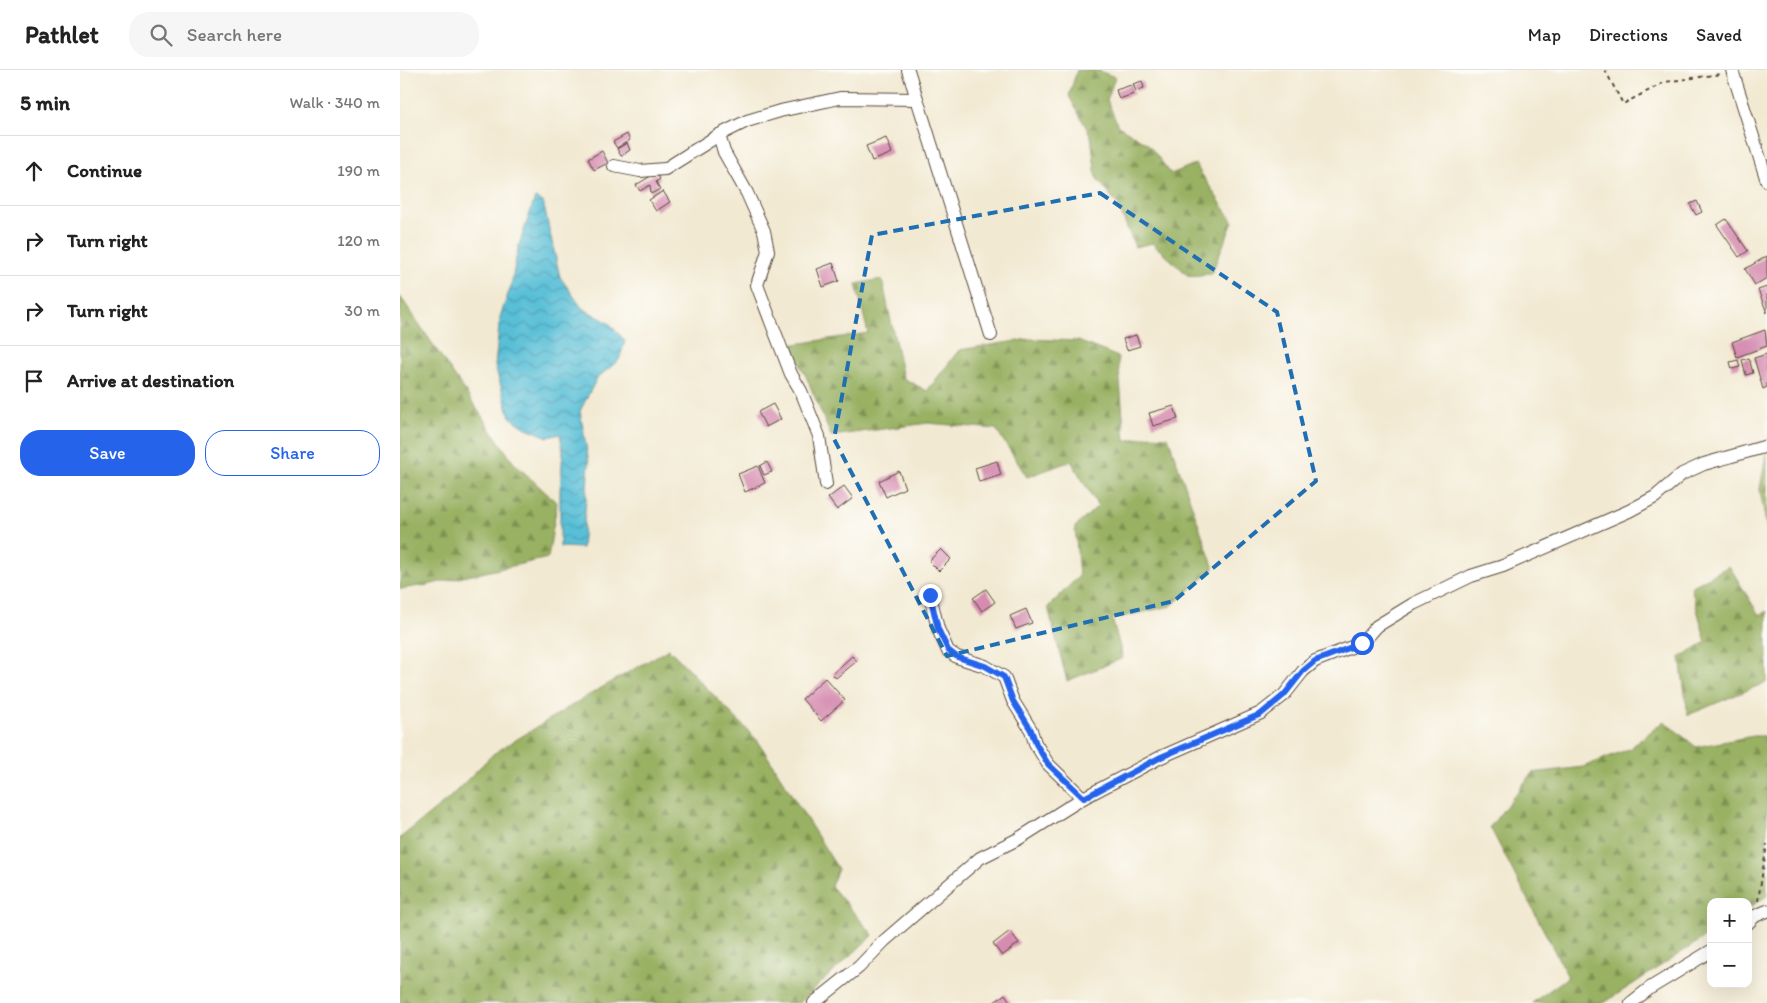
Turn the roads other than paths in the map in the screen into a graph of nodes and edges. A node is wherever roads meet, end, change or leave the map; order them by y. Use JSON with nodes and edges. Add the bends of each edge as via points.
{"nodes":[{"id":1,"x":908,"y":70,"type":"edge"},
{"id":2,"x":1733,"y":71,"type":"edge"},
{"id":3,"x":917,"y":99,"type":"junction"},
{"id":4,"x":719,"y":136,"type":"junction"},
{"id":5,"x":614,"y":166,"type":"dead end"},
{"id":6,"x":1767,"y":181,"type":"edge"},
{"id":7,"x":991,"y":335,"type":"dead end"},
{"id":8,"x":1767,"y":446,"type":"edge"},
{"id":9,"x":826,"y":484,"type":"dead end"},
{"id":10,"x":930,"y":595,"type":"dead end"},
{"id":11,"x":1084,"y":798,"type":"junction"},
{"id":12,"x":1707,"y":953,"type":"edge"},
{"id":13,"x":814,"y":1003,"type":"edge"},
{"id":14,"x":1632,"y":1003,"type":"edge"}],
"edges":[{"from":1,"to":3,"type":"street"},
{"from":2,"to":6,"type":"street"},
{"from":3,"to":4,"type":"street","via":[[840,98],[747,121]]},
{"from":3,"to":7,"type":"street"},
{"from":4,"to":5,"type":"street","via":[[665,169],[640,171]]},
{"from":4,"to":9,"type":"street","via":[[764,230],[768,250],[757,285],[819,436]]},
{"from":8,"to":11,"type":"street","via":[[1682,474],[1655,497],[1629,511],[1503,566],[1471,576],[1413,604],[1377,626],[1362,643],[1315,661],[1284,695],[1261,714],[1161,757]]},
{"from":10,"to":11,"type":"street","via":[[938,629],[948,650],[1004,677],[1013,701],[1048,764]]},
{"from":11,"to":13,"type":"street","via":[[1018,839],[980,858]]},
{"from":12,"to":14,"type":"street","via":[[1650,988]]}]}
